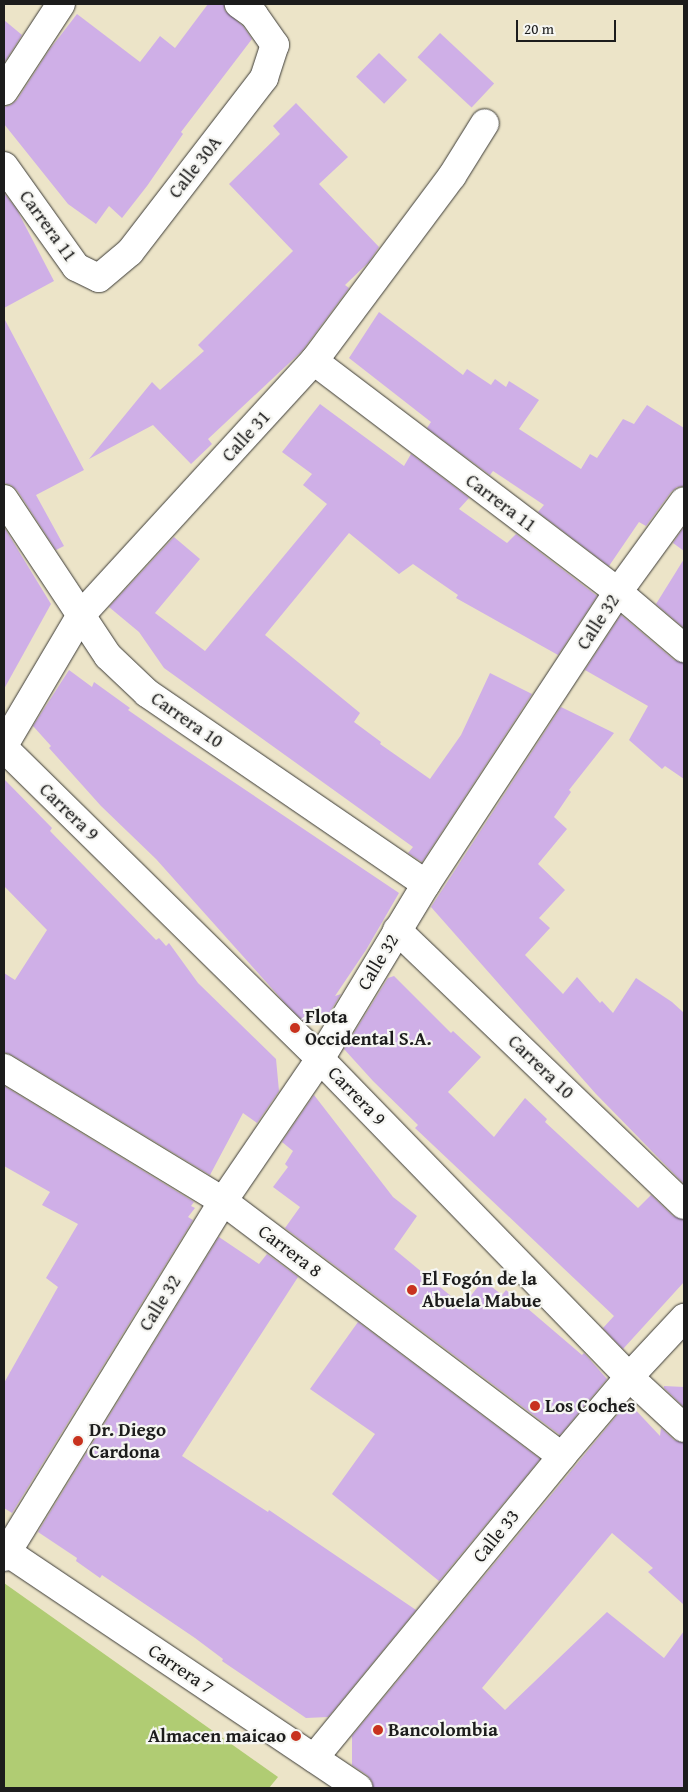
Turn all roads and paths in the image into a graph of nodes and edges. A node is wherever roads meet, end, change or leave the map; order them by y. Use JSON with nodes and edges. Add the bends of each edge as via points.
{"nodes":[{"id":1,"x":61,"y":4,"type":"edge"},
{"id":2,"x":239,"y":4,"type":"edge"},
{"id":3,"x":4,"y":91,"type":"edge"},
{"id":4,"x":485,"y":123,"type":"dead end"},
{"id":5,"x":4,"y":166,"type":"edge"},
{"id":6,"x":99,"y":278,"type":"joint"},
{"id":7,"x":314,"y":361,"type":"junction"},
{"id":8,"x":4,"y":499,"type":"edge"},
{"id":9,"x":684,"y":501,"type":"edge"},
{"id":10,"x":618,"y":592,"type":"junction"},
{"id":11,"x":81,"y":615,"type":"junction"},
{"id":12,"x":684,"y":648,"type":"edge"},
{"id":13,"x":4,"y":747,"type":"edge"},
{"id":14,"x":426,"y":884,"type":"junction"},
{"id":15,"x":397,"y":930,"type":"junction"},
{"id":16,"x":320,"y":1059,"type":"junction"},
{"id":17,"x":4,"y":1068,"type":"edge"},
{"id":18,"x":223,"y":1201,"type":"junction"},
{"id":19,"x":684,"y":1205,"type":"edge"},
{"id":20,"x":684,"y":1318,"type":"edge"},
{"id":21,"x":629,"y":1377,"type":"junction"},
{"id":22,"x":684,"y":1428,"type":"edge"},
{"id":23,"x":562,"y":1456,"type":"junction"},
{"id":24,"x":5,"y":1553,"type":"edge"},
{"id":25,"x":314,"y":1758,"type":"junction"},
{"id":26,"x":358,"y":1788,"type":"edge"}],
"edges":[{"from":1,"to":3,"type":"street"},
{"from":2,"to":6,"type":"street","name":"Calle 30A","via":[[254,15],[275,45],[264,78],[130,252]]},
{"from":4,"to":7,"type":"street","name":"Calle 31","via":[[452,176]]},
{"from":5,"to":6,"type":"street","name":"Carrera 11","via":[[76,267]]},
{"from":7,"to":10,"type":"street","name":"Carrera 11"},
{"from":7,"to":11,"type":"street","name":"Calle 31"},
{"from":8,"to":11,"type":"street","name":"Carrera 10"},
{"from":9,"to":10,"type":"street","name":"Calle 32"},
{"from":10,"to":12,"type":"street","name":"Carrera 11"},
{"from":10,"to":14,"type":"street","name":"Calle 32"},
{"from":11,"to":13,"type":"street","name":"Calle 31"},
{"from":11,"to":14,"type":"street","name":"Carrera 10","via":[[108,656],[147,693]]},
{"from":13,"to":16,"type":"street","name":"Carrera 9"},
{"from":14,"to":15,"type":"street","name":"Calle 32"},
{"from":15,"to":16,"type":"street","name":"Calle 32"},
{"from":15,"to":19,"type":"street","name":"Carrera 10"},
{"from":16,"to":18,"type":"street","name":"Calle 32"},
{"from":16,"to":21,"type":"street","name":"Carrera 9"},
{"from":17,"to":18,"type":"street","name":"Carrera 8"},
{"from":18,"to":23,"type":"street","name":"Carrera 8"},
{"from":18,"to":24,"type":"street","name":"Calle 32"},
{"from":20,"to":21,"type":"street","name":"Calle 33"},
{"from":21,"to":22,"type":"street","name":"Carrera 9"},
{"from":21,"to":23,"type":"street","name":"Calle 33"},
{"from":23,"to":25,"type":"street","name":"Calle 33"},
{"from":24,"to":25,"type":"street","name":"Carrera 7"},
{"from":25,"to":26,"type":"street","name":"Carrera 7"}]}
